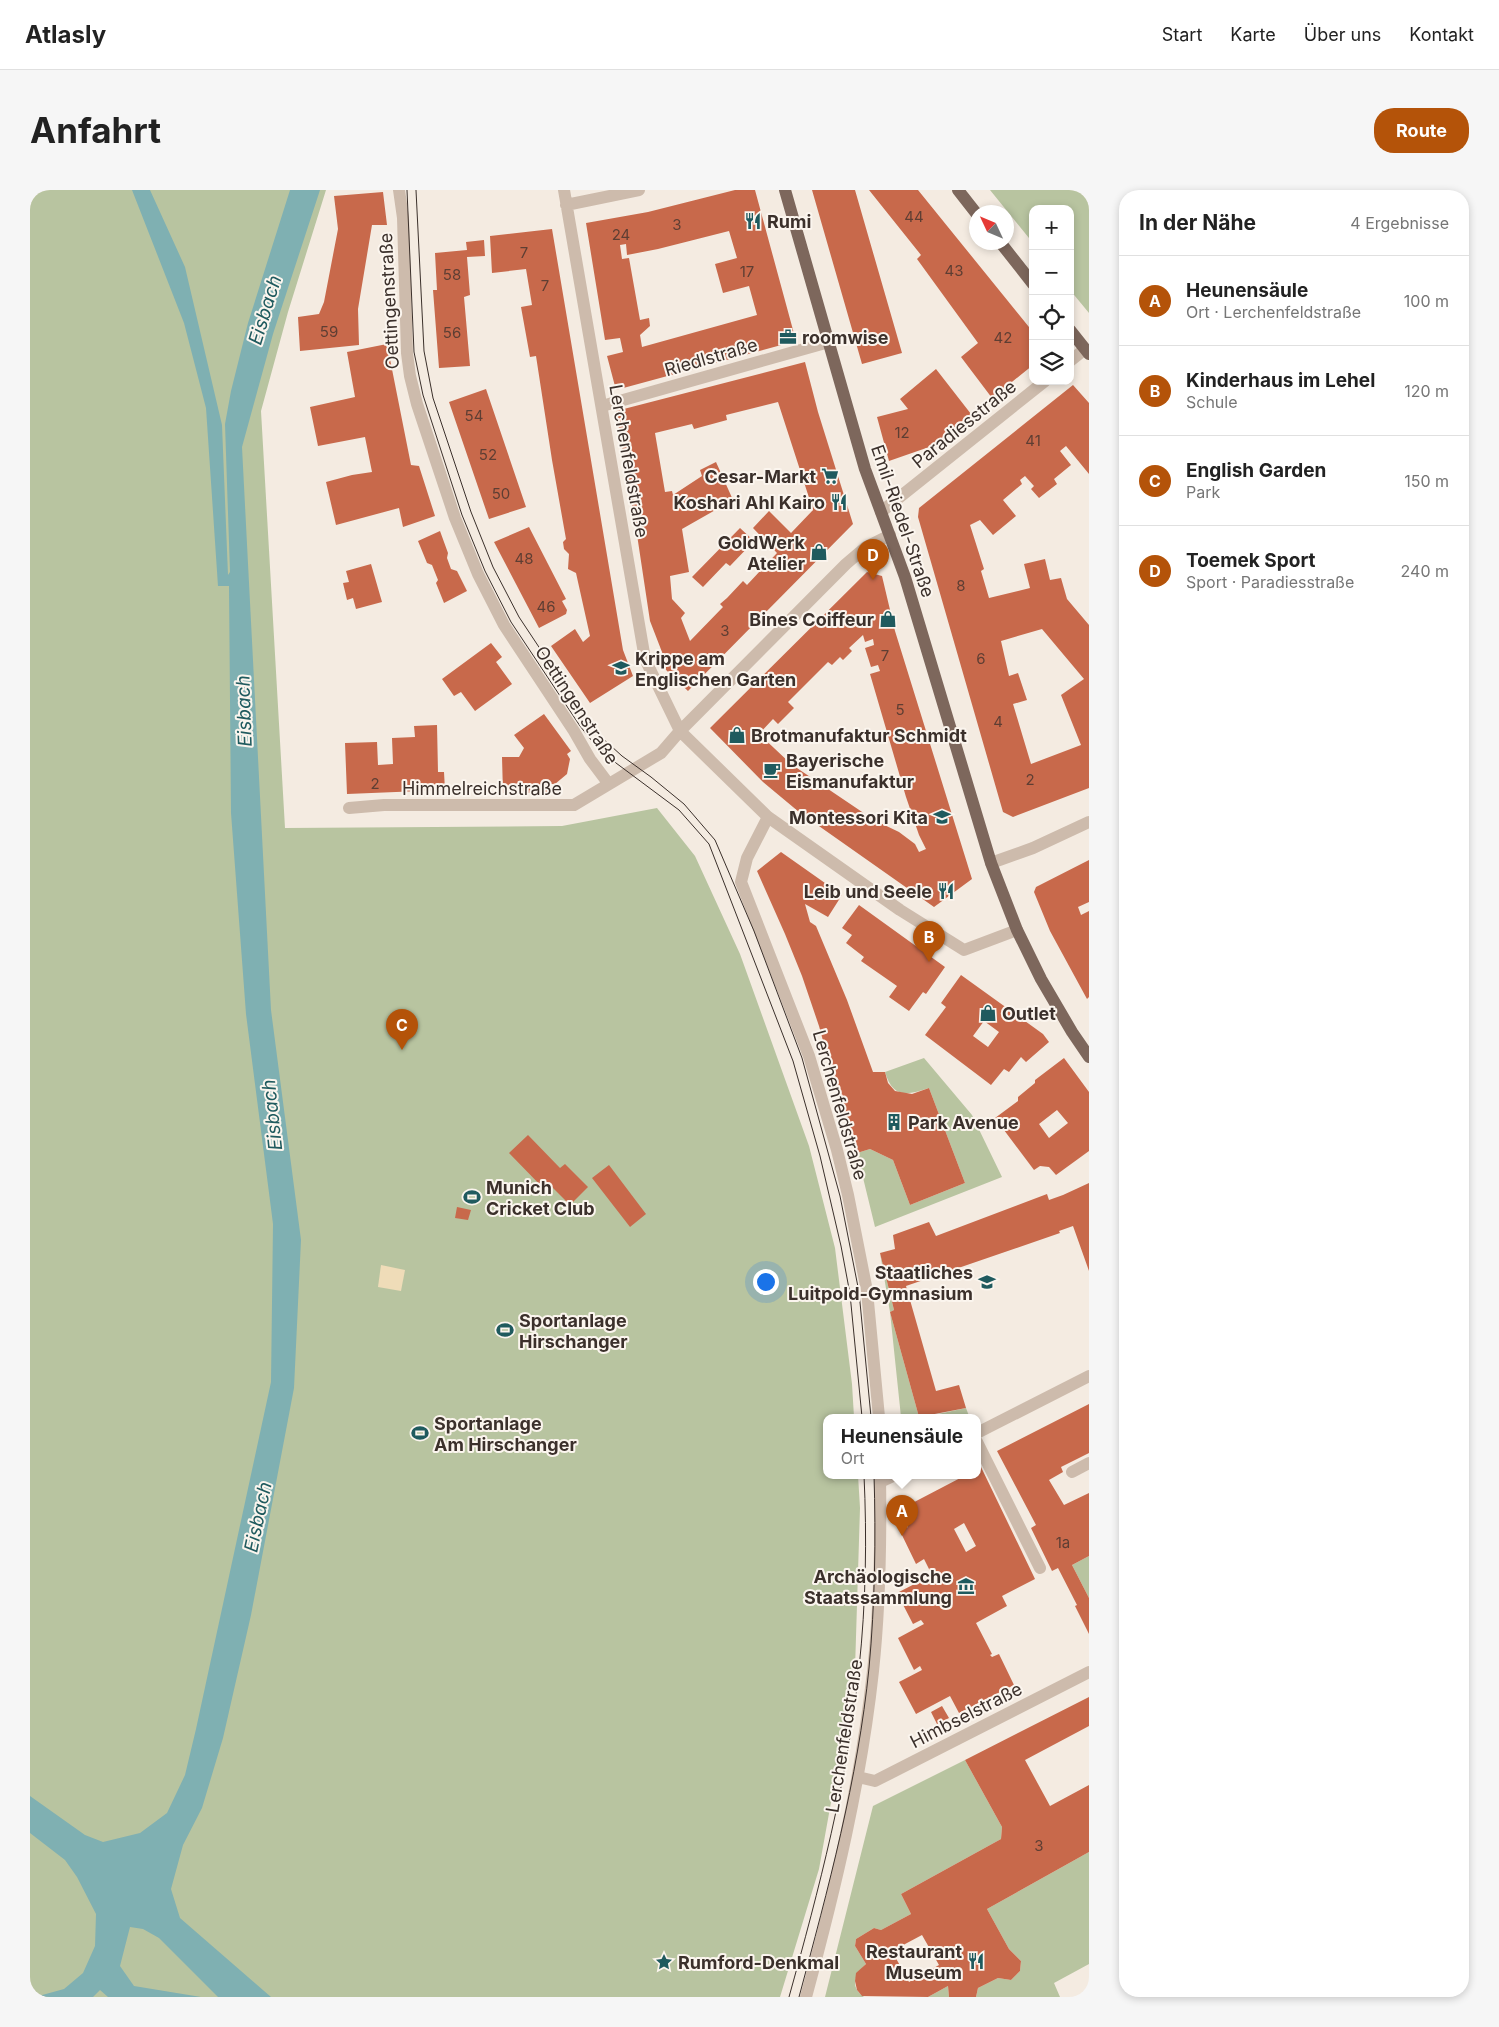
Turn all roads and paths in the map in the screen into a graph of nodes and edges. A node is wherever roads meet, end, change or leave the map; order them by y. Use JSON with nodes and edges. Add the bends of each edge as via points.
{"nodes":[{"id":1,"x":399,"y":190,"type":"edge"},
{"id":2,"x":564,"y":190,"type":"edge"},
{"id":3,"x":639,"y":190,"type":"edge"},
{"id":4,"x":785,"y":190,"type":"edge"},
{"id":5,"x":958,"y":190,"type":"edge"},
{"id":6,"x":566,"y":205,"type":"junction"},
{"id":7,"x":969,"y":205,"type":"edge"},
{"id":8,"x":1006,"y":250,"type":"edge"},
{"id":9,"x":1029,"y":279,"type":"edge"},
{"id":10,"x":1074,"y":335,"type":"edge"},
{"id":11,"x":829,"y":342,"type":"junction"},
{"id":12,"x":1087,"y":352,"type":"edge"},
{"id":13,"x":1074,"y":359,"type":"edge"},
{"id":14,"x":1041,"y":385,"type":"edge"},
{"id":15,"x":602,"y":406,"type":"junction"},
{"id":16,"x":881,"y":512,"type":"junction"},
{"id":17,"x":890,"y":535,"type":"junction"},
{"id":18,"x":680,"y":731,"type":"junction"},
{"id":19,"x":608,"y":784,"type":"junction"},
{"id":20,"x":349,"y":808,"type":"dead end"},
{"id":21,"x":768,"y":817,"type":"junction"},
{"id":22,"x":1089,"y":822,"type":"edge"},
{"id":23,"x":991,"y":863,"type":"junction"},
{"id":24,"x":1017,"y":930,"type":"junction"},
{"id":25,"x":1089,"y":1057,"type":"edge"},
{"id":26,"x":1089,"y":1376,"type":"edge"},
{"id":27,"x":879,"y":1414,"type":"edge"},
{"id":28,"x":981,"y":1431,"type":"edge"},
{"id":29,"x":981,"y":1450,"type":"edge"},
{"id":30,"x":1089,"y":1463,"type":"edge"},
{"id":31,"x":1072,"y":1472,"type":"dead end"},
{"id":32,"x":880,"y":1479,"type":"edge"},
{"id":33,"x":1040,"y":1568,"type":"dead end"},
{"id":34,"x":1089,"y":1672,"type":"edge"},
{"id":35,"x":858,"y":1777,"type":"junction"},
{"id":36,"x":806,"y":1997,"type":"edge"}],
"edges":[{"from":1,"to":19,"type":"street","name":"Oettingenstraße","via":[[410,376],[455,518],[504,626]]},
{"from":2,"to":6,"type":"street","name":"Lerchenfeldstraße"},
{"from":3,"to":6,"type":"street"},
{"from":4,"to":11,"type":"main road","name":"Emil-Riedel-Straße"},
{"from":5,"to":7,"type":"main road"},
{"from":6,"to":15,"type":"street","name":"Lerchenfeldstraße"},
{"from":8,"to":9,"type":"main road"},
{"from":10,"to":12,"type":"main road"},
{"from":11,"to":15,"type":"street","name":"Riedlstraße"},
{"from":11,"to":16,"type":"main road","name":"Emil-Riedel-Straße"},
{"from":12,"to":13,"type":"street"},
{"from":14,"to":16,"type":"street","name":"Paradiesstraße"},
{"from":15,"to":18,"type":"street","name":"Lerchenfeldstraße","via":[[645,659]]},
{"from":16,"to":17,"type":"main road","name":"Emil-Riedel-Straße"},
{"from":17,"to":18,"type":"street","via":[[856,554]]},
{"from":17,"to":23,"type":"main road","name":"Emil-Riedel-Straße"},
{"from":18,"to":19,"type":"street","name":"Oettingenstraße","via":[[661,753]]},
{"from":18,"to":21,"type":"street"},
{"from":19,"to":20,"type":"street","name":"Himmelreichstraße","via":[[574,805],[384,805]]},
{"from":21,"to":24,"type":"street","via":[[900,910],[964,950]]},
{"from":21,"to":27,"type":"street","name":"Lerchenfeldstraße","via":[[747,858],[741,882],[797,1022],[837,1150],[867,1291]]},
{"from":22,"to":23,"type":"street"},
{"from":23,"to":24,"type":"main road"},
{"from":24,"to":25,"type":"main road","via":[[1041,979]]},
{"from":26,"to":28,"type":"street"},
{"from":29,"to":33,"type":"street"},
{"from":30,"to":31,"type":"street"},
{"from":32,"to":35,"type":"street","name":"Lerchenfeldstraße","via":[[876,1634]]},
{"from":34,"to":35,"type":"street","name":"Himbselstraße","via":[[875,1781]]},
{"from":35,"to":36,"type":"street","name":"Lerchenfeldstraße"}]}
